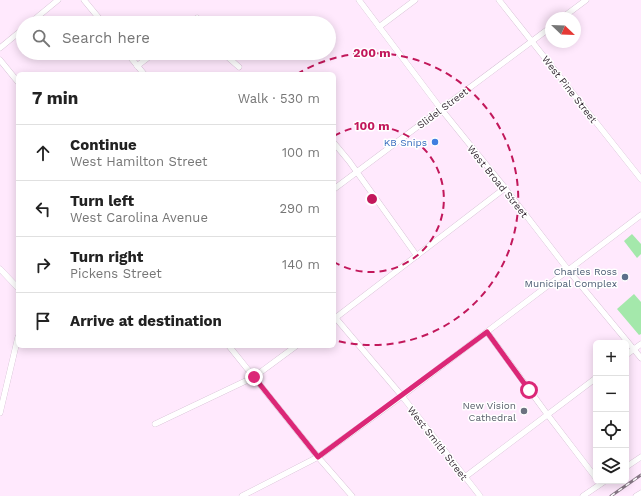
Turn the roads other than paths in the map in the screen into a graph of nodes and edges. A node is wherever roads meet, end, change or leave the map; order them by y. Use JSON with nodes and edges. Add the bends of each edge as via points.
{"nodes":[{"id":1,"x":58,"y":0,"type":"edge"},
{"id":2,"x":84,"y":0,"type":"edge"},
{"id":3,"x":359,"y":0,"type":"edge"},
{"id":4,"x":415,"y":0,"type":"edge"},
{"id":5,"x":499,"y":0,"type":"edge"},
{"id":6,"x":586,"y":0,"type":"edge"},
{"id":7,"x":570,"y":12,"type":"edge"},
{"id":8,"x":39,"y":16,"type":"edge"},
{"id":9,"x":97,"y":16,"type":"edge"},
{"id":10,"x":379,"y":27,"type":"junction"},
{"id":11,"x":545,"y":31,"type":"edge"},
{"id":12,"x":16,"y":35,"type":"edge"},
{"id":13,"x":532,"y":41,"type":"junction"},
{"id":14,"x":0,"y":48,"type":"edge"},
{"id":15,"x":0,"y":60,"type":"edge"},
{"id":16,"x":132,"y":60,"type":"edge"},
{"id":17,"x":145,"y":60,"type":"edge"},
{"id":18,"x":231,"y":60,"type":"edge"},
{"id":19,"x":137,"y":66,"type":"junction"},
{"id":20,"x":239,"y":67,"type":"dead end"},
{"id":21,"x":142,"y":72,"type":"edge"},
{"id":22,"x":16,"y":80,"type":"edge"},
{"id":23,"x":441,"y":109,"type":"junction"},
{"id":24,"x":336,"y":146,"type":"edge"},
{"id":25,"x":356,"y":172,"type":"junction"},
{"id":26,"x":641,"y":179,"type":"edge"},
{"id":27,"x":336,"y":187,"type":"edge"},
{"id":28,"x":505,"y":188,"type":"junction"},
{"id":29,"x":641,"y":215,"type":"edge"},
{"id":30,"x":417,"y":256,"type":"junction"},
{"id":31,"x":0,"y":269,"type":"edge"},
{"id":32,"x":569,"y":271,"type":"junction"},
{"id":33,"x":16,"y":286,"type":"edge"},
{"id":34,"x":336,"y":317,"type":"edge"},
{"id":35,"x":336,"y":320,"type":"edge"},
{"id":36,"x":487,"y":332,"type":"junction"},
{"id":37,"x":641,"y":344,"type":"edge"},
{"id":38,"x":16,"y":345,"type":"edge"},
{"id":39,"x":232,"y":348,"type":"edge"},
{"id":40,"x":293,"y":348,"type":"edge"},
{"id":41,"x":634,"y":350,"type":"junction"},
{"id":42,"x":629,"y":353,"type":"edge"},
{"id":43,"x":641,"y":358,"type":"edge"},
{"id":44,"x":254,"y":377,"type":"junction"},
{"id":45,"x":593,"y":380,"type":"edge"},
{"id":46,"x":402,"y":396,"type":"junction"},
{"id":47,"x":0,"y":413,"type":"edge"},
{"id":48,"x":547,"y":414,"type":"junction"},
{"id":49,"x":155,"y":424,"type":"dead end"},
{"id":50,"x":318,"y":457,"type":"junction"},
{"id":51,"x":641,"y":457,"type":"edge"},
{"id":52,"x":629,"y":465,"type":"edge"},
{"id":53,"x":593,"y":474,"type":"edge"},
{"id":54,"x":465,"y":477,"type":"junction"},
{"id":55,"x":599,"y":484,"type":"edge"},
{"id":56,"x":641,"y":493,"type":"edge"},
{"id":57,"x":242,"y":496,"type":"edge"},
{"id":58,"x":352,"y":496,"type":"edge"},
{"id":59,"x":480,"y":496,"type":"edge"},
{"id":60,"x":583,"y":496,"type":"edge"},
{"id":61,"x":636,"y":496,"type":"edge"}],
"edges":[{"from":1,"to":8,"type":"street"},
{"from":2,"to":9,"type":"street"},
{"from":3,"to":10,"type":"street","name":"West Broad Street"},
{"from":4,"to":10,"type":"street"},
{"from":5,"to":13,"type":"street","name":"West Pine Street"},
{"from":6,"to":7,"type":"street"},
{"from":10,"to":23,"type":"street","name":"West Broad Street"},
{"from":11,"to":13,"type":"street","name":"Slidel Street"},
{"from":12,"to":14,"type":"street"},
{"from":13,"to":23,"type":"street","name":"Slidel Street"},
{"from":13,"to":26,"type":"street","name":"West Pine Street"},
{"from":15,"to":22,"type":"street"},
{"from":16,"to":19,"type":"street"},
{"from":17,"to":19,"type":"street"},
{"from":18,"to":20,"type":"street"},
{"from":19,"to":21,"type":"street"},
{"from":23,"to":25,"type":"street","name":"Slidel Street"},
{"from":23,"to":28,"type":"street","name":"West Broad Street"},
{"from":24,"to":25,"type":"street"},
{"from":25,"to":27,"type":"street","name":"Slidel Street"},
{"from":25,"to":30,"type":"street"},
{"from":28,"to":30,"type":"street"},
{"from":28,"to":32,"type":"street","name":"West Broad Street"},
{"from":29,"to":32,"type":"street"},
{"from":30,"to":34,"type":"street"},
{"from":31,"to":33,"type":"street"},
{"from":32,"to":36,"type":"street"},
{"from":32,"to":41,"type":"street","name":"West Broad Street"},
{"from":35,"to":46,"type":"street","name":"West Smith Street"},
{"from":36,"to":46,"type":"street"},
{"from":36,"to":48,"type":"street"},
{"from":37,"to":41,"type":"street"},
{"from":38,"to":47,"type":"street"},
{"from":39,"to":44,"type":"street"},
{"from":40,"to":44,"type":"street"},
{"from":41,"to":42,"type":"street"},
{"from":41,"to":43,"type":"street","name":"West Broad Street"},
{"from":44,"to":49,"type":"street"},
{"from":44,"to":50,"type":"street"},
{"from":45,"to":48,"type":"street"},
{"from":46,"to":50,"type":"street"},
{"from":46,"to":54,"type":"street","name":"West Smith Street"},
{"from":48,"to":53,"type":"street"},
{"from":48,"to":54,"type":"street"},
{"from":50,"to":57,"type":"street"},
{"from":50,"to":58,"type":"street"},
{"from":51,"to":52,"type":"street"},
{"from":54,"to":59,"type":"street","name":"West Smith Street"},
{"from":55,"to":60,"type":"street"},
{"from":56,"to":61,"type":"street"}]}
